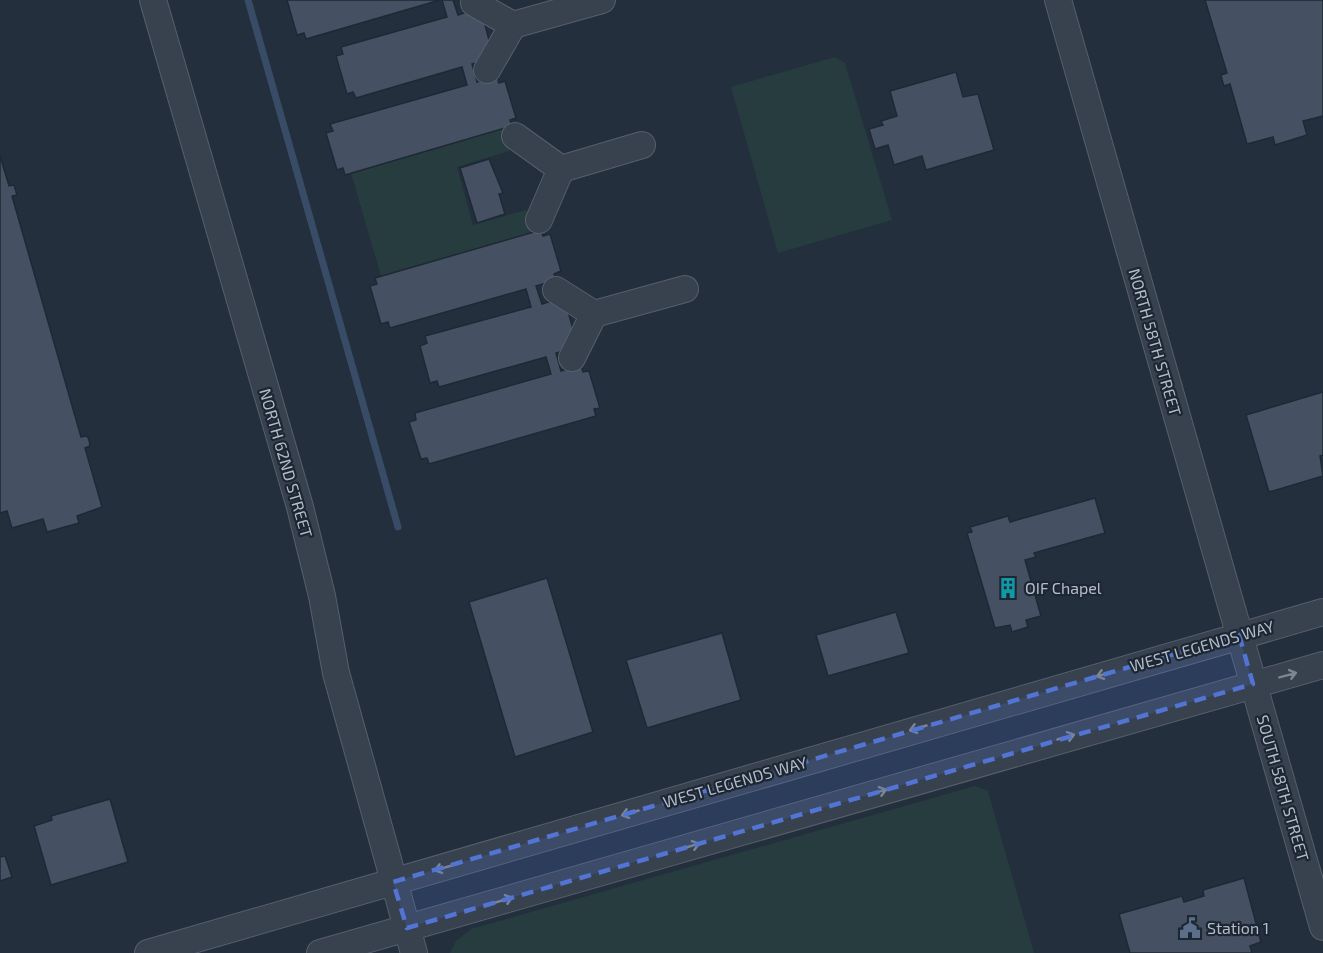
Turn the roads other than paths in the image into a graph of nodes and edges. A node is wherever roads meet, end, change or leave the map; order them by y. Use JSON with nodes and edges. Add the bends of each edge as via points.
{"nodes":[{"id":1,"x":153,"y":0,"type":"edge"},
{"id":2,"x":602,"y":0,"type":"edge"},
{"id":3,"x":1058,"y":0,"type":"edge"},
{"id":4,"x":474,"y":3,"type":"dead end"},
{"id":5,"x":513,"y":25,"type":"junction"},
{"id":6,"x":487,"y":70,"type":"dead end"},
{"id":7,"x":515,"y":136,"type":"dead end"},
{"id":8,"x":642,"y":146,"type":"dead end"},
{"id":9,"x":561,"y":169,"type":"junction"},
{"id":10,"x":539,"y":220,"type":"dead end"},
{"id":11,"x":684,"y":289,"type":"dead end"},
{"id":12,"x":556,"y":290,"type":"dead end"},
{"id":13,"x":594,"y":314,"type":"junction"},
{"id":14,"x":572,"y":358,"type":"dead end"},
{"id":15,"x":1323,"y":612,"type":"edge"},
{"id":16,"x":1239,"y":635,"type":"junction"},
{"id":17,"x":1323,"y":665,"type":"edge"},
{"id":18,"x":1253,"y":684,"type":"junction"},
{"id":19,"x":393,"y":882,"type":"junction"},
{"id":20,"x":1323,"y":927,"type":"edge"},
{"id":21,"x":407,"y":928,"type":"junction"},
{"id":22,"x":148,"y":953,"type":"edge"},
{"id":23,"x":320,"y":953,"type":"edge"},
{"id":24,"x":414,"y":953,"type":"edge"}],
"edges":[{"from":1,"to":19,"type":"street","name":"NORTH 62ND STREET","via":[[300,507],[336,673]]},
{"from":2,"to":5,"type":"street"},
{"from":3,"to":16,"type":"street","name":"NORTH 58TH STREET"},
{"from":4,"to":5,"type":"street"},
{"from":5,"to":6,"type":"street"},
{"from":7,"to":9,"type":"street"},
{"from":8,"to":9,"type":"street"},
{"from":9,"to":10,"type":"street"},
{"from":11,"to":13,"type":"street"},
{"from":12,"to":13,"type":"street"},
{"from":13,"to":14,"type":"street"},
{"from":15,"to":16,"type":"street","name":"WEST LEGENDS WAY"},
{"from":16,"to":18,"type":"street","name":"NORTH 58TH STREET"},
{"from":16,"to":19,"type":"street","name":"WEST LEGENDS WAY","one_way":true},
{"from":18,"to":17,"type":"street","one_way":true},
{"from":18,"to":20,"type":"street","name":"SOUTH 58TH STREET"},
{"from":21,"to":18,"type":"street","one_way":true},
{"from":19,"to":21,"type":"street","name":"NORTH 62ND STREET"},
{"from":19,"to":22,"type":"street","name":"WEST LEGENDS WAY"},
{"from":21,"to":23,"type":"street"},
{"from":21,"to":24,"type":"street","name":"NORTH 62ND STREET"}]}
